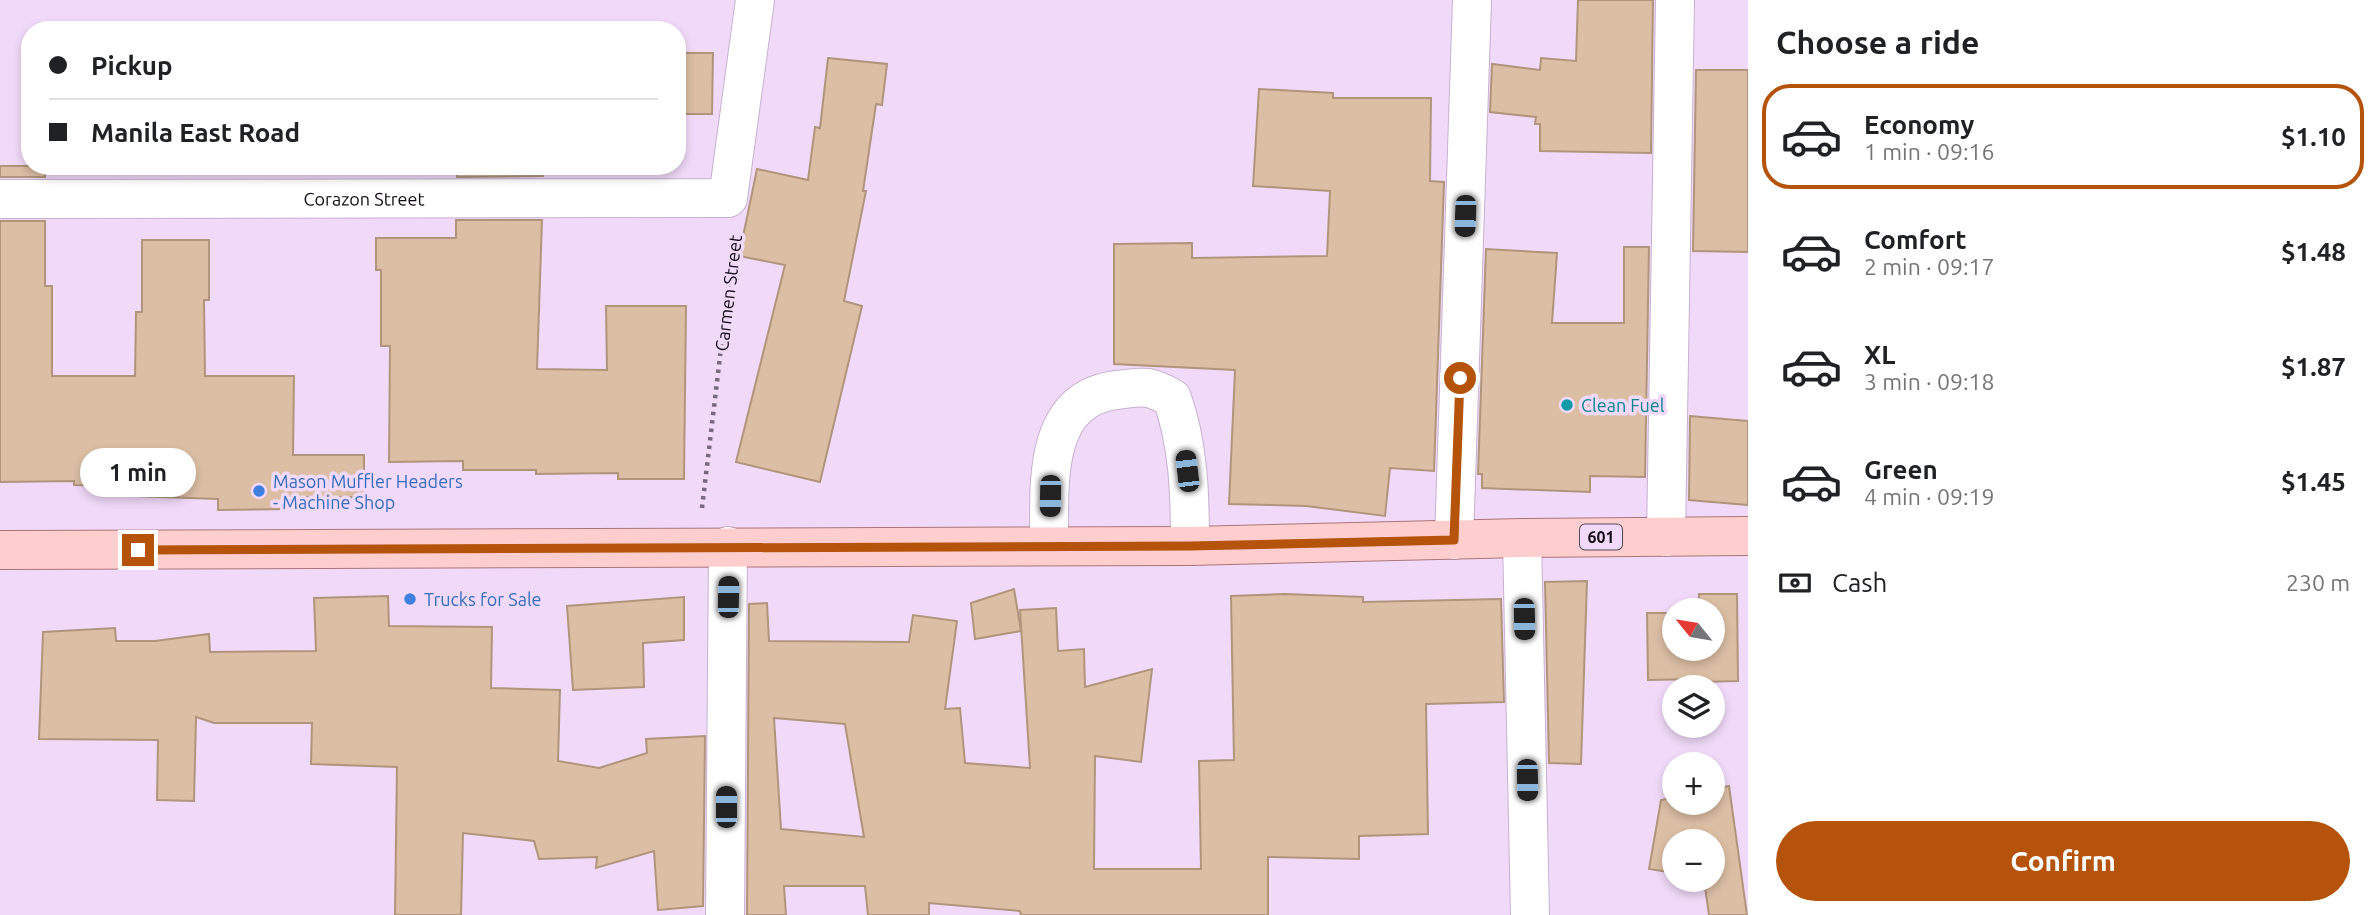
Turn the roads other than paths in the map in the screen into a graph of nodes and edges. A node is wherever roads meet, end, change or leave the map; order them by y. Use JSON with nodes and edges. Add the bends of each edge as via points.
{"nodes":[{"id":1,"x":755,"y":0,"type":"edge"},
{"id":2,"x":1472,"y":0,"type":"edge"},
{"id":3,"x":1675,"y":0,"type":"edge"},
{"id":4,"x":0,"y":199,"type":"edge"},
{"id":5,"x":1748,"y":536,"type":"edge"},
{"id":6,"x":1666,"y":537,"type":"junction"},
{"id":7,"x":1522,"y":538,"type":"junction"},
{"id":8,"x":1454,"y":540,"type":"junction"},
{"id":9,"x":712,"y":546,"type":"junction"},
{"id":10,"x":1049,"y":546,"type":"junction"},
{"id":11,"x":1190,"y":546,"type":"junction"},
{"id":12,"x":0,"y":550,"type":"edge"},
{"id":13,"x":725,"y":915,"type":"edge"},
{"id":14,"x":1530,"y":915,"type":"edge"}],
"edges":[{"from":1,"to":4,"type":"street","name":"Corazon Street","via":[[728,198]]},
{"from":2,"to":8,"type":"street"},
{"from":3,"to":6,"type":"street"},
{"from":5,"to":6,"type":"main road","number":"601"},
{"from":6,"to":7,"type":"main road","number":"601"},
{"from":7,"to":8,"type":"main road","number":"601"},
{"from":7,"to":14,"type":"street"},
{"from":8,"to":11,"type":"main road","number":"601"},
{"from":9,"to":10,"type":"main road","number":"601"},
{"from":9,"to":12,"type":"main road","number":"601"},
{"from":9,"to":13,"type":"street"},
{"from":10,"to":11,"type":"main road","number":"601"},
{"from":10,"to":11,"type":"street","via":[[1051,472],[1058,435],[1072,411],[1098,393],[1150,386],[1172,398],[1181,424],[1190,494]]}]}
